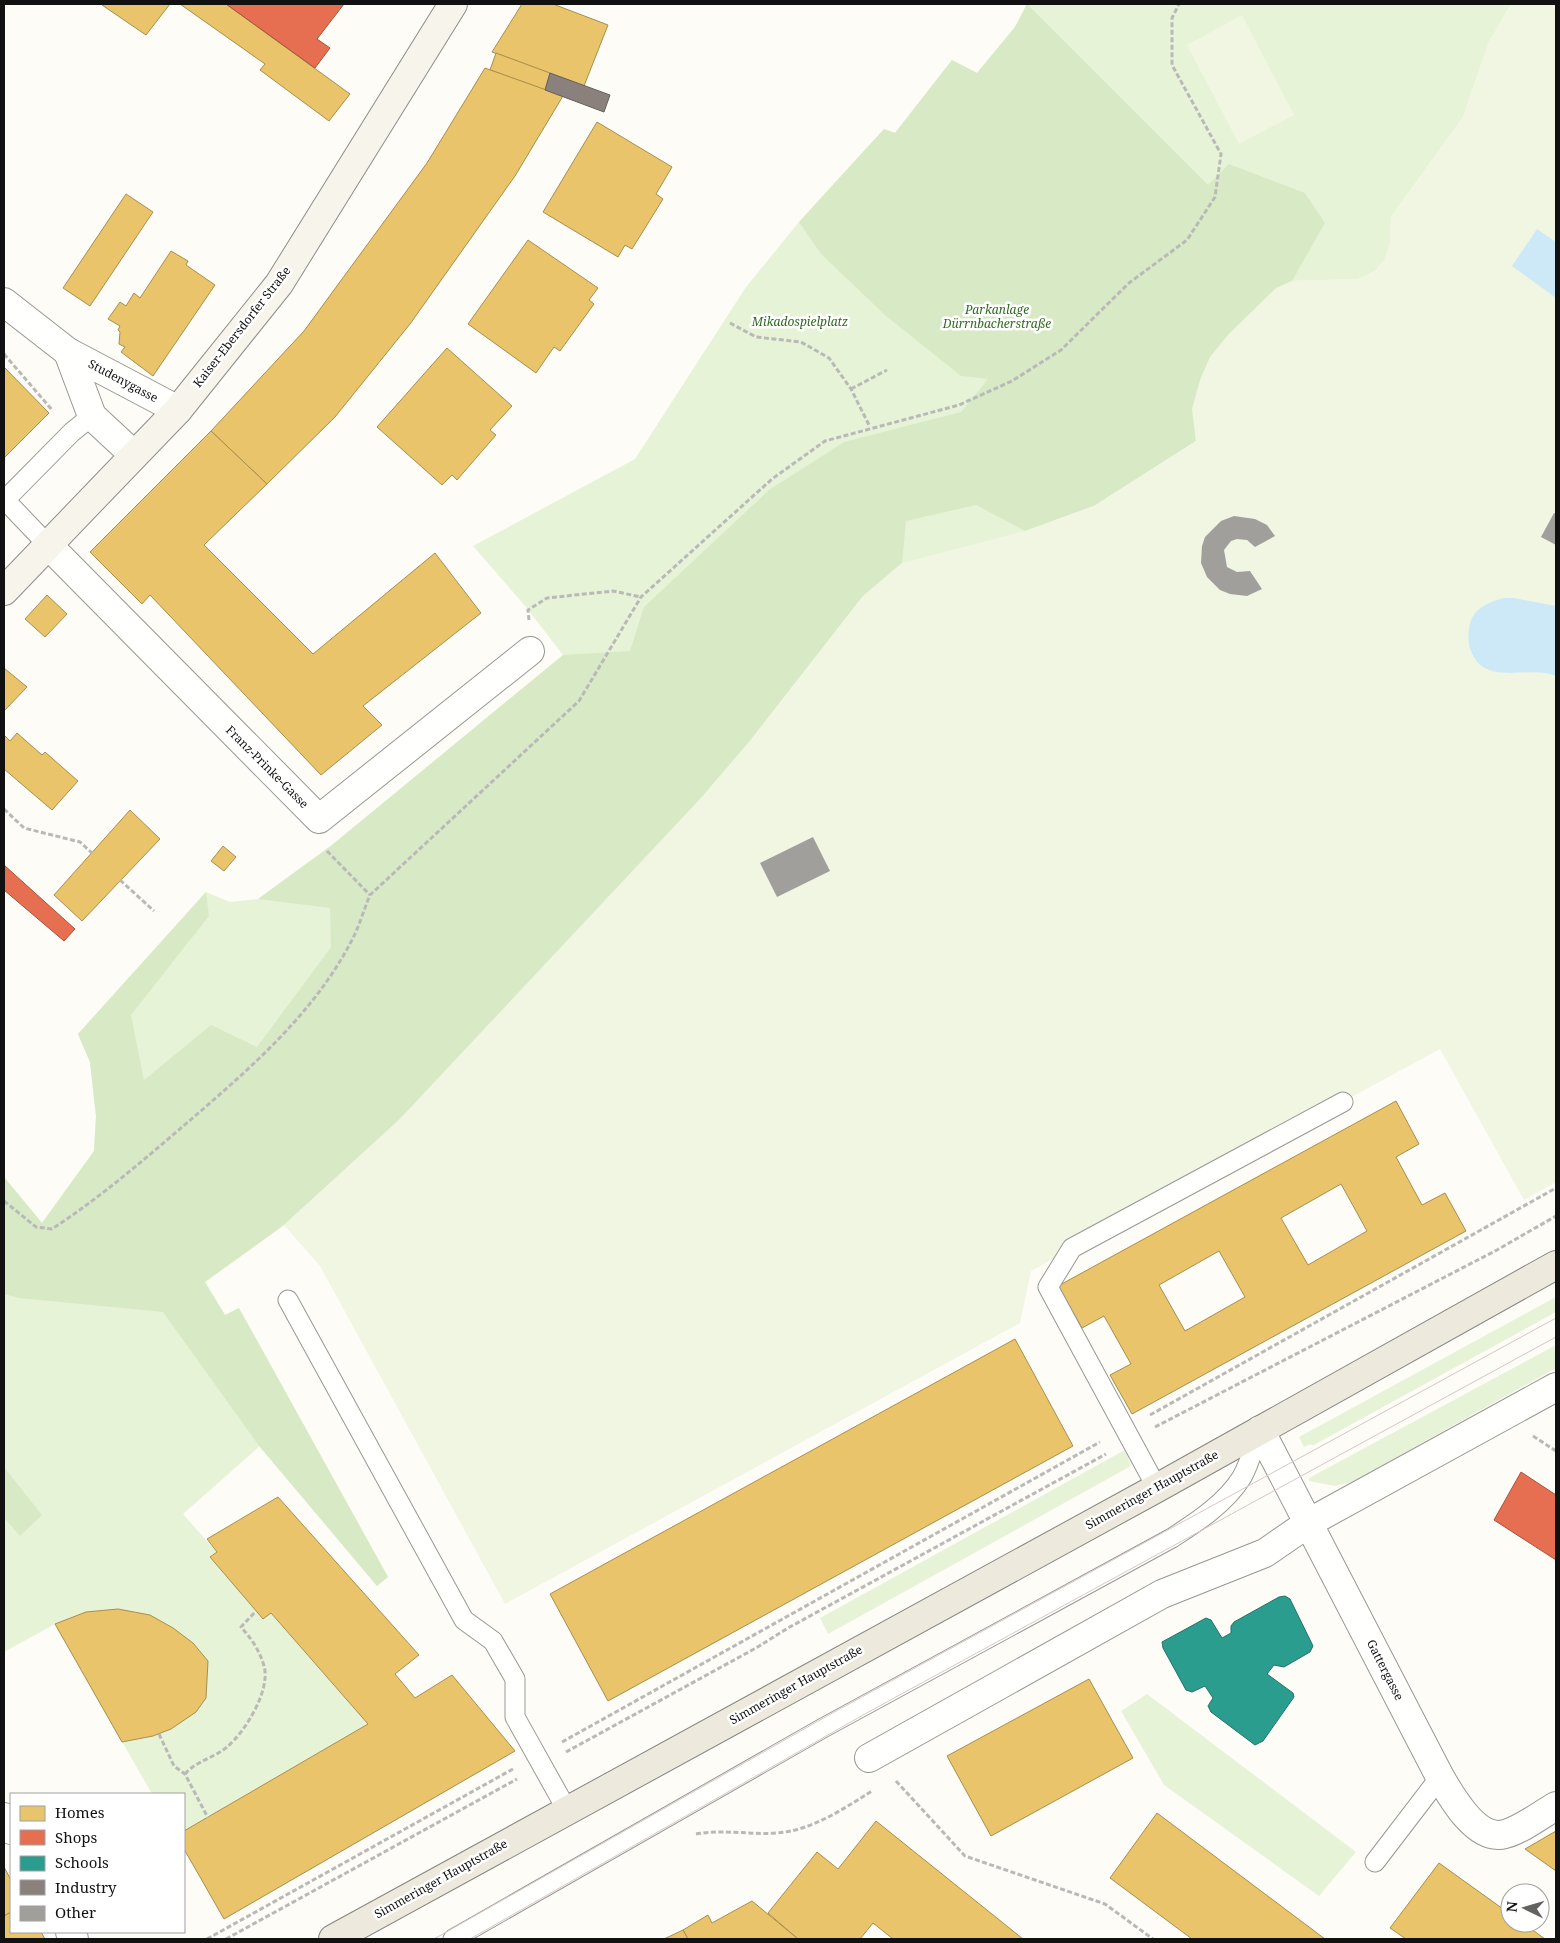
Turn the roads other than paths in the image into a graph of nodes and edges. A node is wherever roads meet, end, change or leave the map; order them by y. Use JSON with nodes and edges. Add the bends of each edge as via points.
{"nodes":[{"id":1,"x":453,"y":4,"type":"edge"},
{"id":2,"x":4,"y":302,"type":"edge"},
{"id":3,"x":68,"y":352,"type":"junction"},
{"id":4,"x":178,"y":410,"type":"junction"},
{"id":5,"x":82,"y":424,"type":"junction"},
{"id":6,"x":134,"y":455,"type":"junction"},
{"id":7,"x":4,"y":500,"type":"edge"},
{"id":8,"x":47,"y":544,"type":"junction"},
{"id":9,"x":4,"y":591,"type":"edge"},
{"id":10,"x":530,"y":651,"type":"dead end"},
{"id":11,"x":1343,"y":1102,"type":"dead end"},
{"id":12,"x":1556,"y":1264,"type":"edge"},
{"id":13,"x":288,"y":1300,"type":"dead end"},
{"id":14,"x":1556,"y":1387,"type":"edge"},
{"id":15,"x":1260,"y":1430,"type":"junction"},
{"id":16,"x":1157,"y":1488,"type":"junction"},
{"id":17,"x":1310,"y":1522,"type":"junction"},
{"id":18,"x":868,"y":1758,"type":"road end"},
{"id":19,"x":1440,"y":1777,"type":"junction"},
{"id":20,"x":1556,"y":1806,"type":"edge"},
{"id":21,"x":567,"y":1810,"type":"junction"},
{"id":22,"x":1376,"y":1862,"type":"dead end"},
{"id":23,"x":332,"y":1939,"type":"edge"},
{"id":24,"x":453,"y":1939,"type":"edge"}],
"edges":[{"from":1,"to":4,"type":"main road","name":"Kaiser-Ebersdorfer Straße","via":[[278,284]]},
{"from":2,"to":3,"type":"street","name":"Studenygasse"},
{"from":3,"to":4,"type":"street","name":"Studenygasse"},
{"from":3,"to":5,"type":"street","name":"Studenygasse"},
{"from":4,"to":6,"type":"main road","name":"Kaiser-Ebersdorfer Straße"},
{"from":5,"to":6,"type":"street","name":"Studenygasse"},
{"from":5,"to":7,"type":"lane"},
{"from":6,"to":8,"type":"main road","name":"Kaiser-Ebersdorfer Straße"},
{"from":7,"to":8,"type":"lane"},
{"from":8,"to":9,"type":"main road","name":"Kaiser-Ebersdorfer Straße"},
{"from":8,"to":10,"type":"street","name":"Franz-Prinke-Gasse","via":[[318,819]]},
{"from":11,"to":16,"type":"lane","via":[[1072,1248],[1048,1287]]},
{"from":12,"to":15,"type":"main road","name":"Simmeringer Hauptstraße"},
{"from":13,"to":21,"type":"lane","via":[[464,1620],[493,1642],[514,1678],[515,1717]]},
{"from":14,"to":17,"type":"street"},
{"from":15,"to":16,"type":"main road","name":"Simmeringer Hauptstraße"},
{"from":15,"to":17,"type":"street","name":"Gattergasse"},
{"from":15,"to":24,"type":"lane","via":[[1242,1478],[1200,1520],[823,1728]]},
{"from":16,"to":21,"type":"main road","name":"Simmeringer Hauptstraße"},
{"from":17,"to":18,"type":"street","via":[[1265,1553],[1162,1594]]},
{"from":17,"to":19,"type":"street","name":"Gattergasse"},
{"from":19,"to":20,"type":"street","name":"Gattergasse","via":[[1462,1812],[1480,1830],[1492,1835],[1505,1834]]},
{"from":19,"to":22,"type":"lane"},
{"from":21,"to":23,"type":"main road","name":"Simmeringer Hauptstraße"}]}
